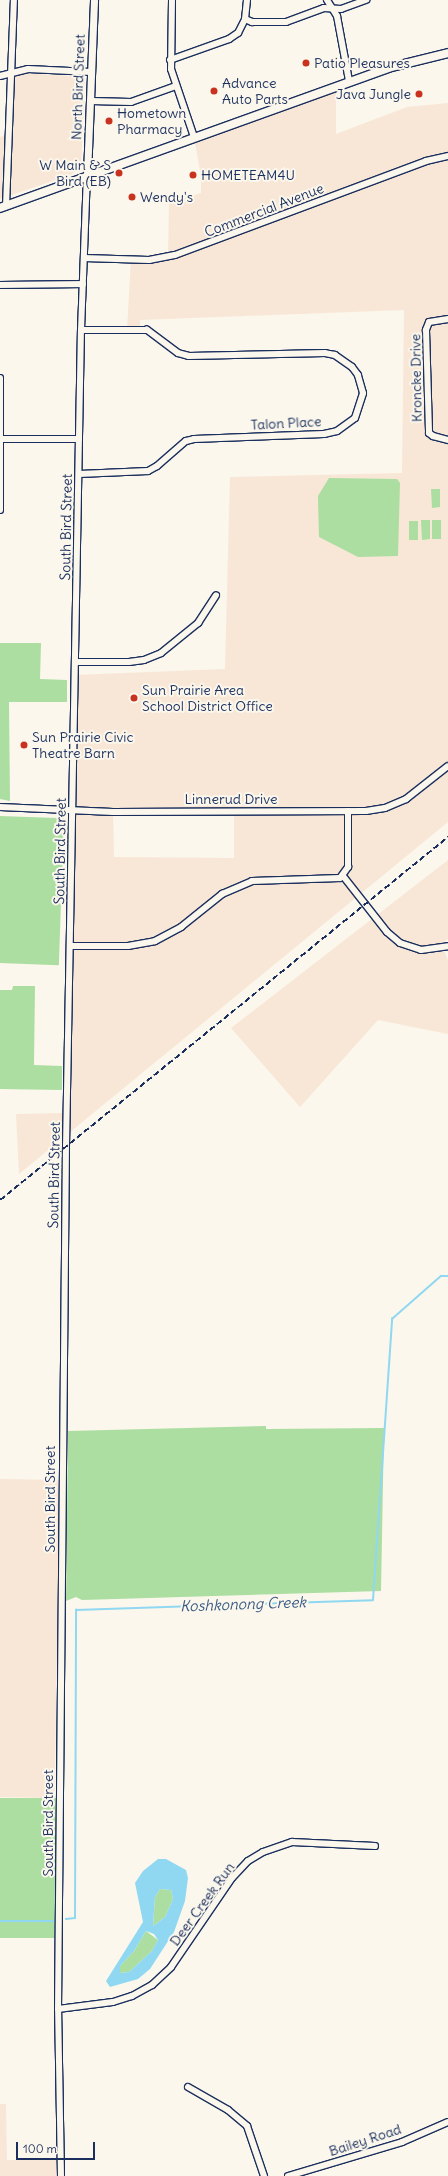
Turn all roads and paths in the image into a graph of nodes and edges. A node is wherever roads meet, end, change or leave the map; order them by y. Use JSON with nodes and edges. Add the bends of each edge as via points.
{"nodes":[{"id":1,"x":14,"y":0,"type":"edge"},
{"id":2,"x":94,"y":0,"type":"edge"},
{"id":3,"x":172,"y":0,"type":"edge"},
{"id":4,"x":247,"y":0,"type":"edge"},
{"id":5,"x":327,"y":0,"type":"edge"},
{"id":6,"x":366,"y":0,"type":"edge"},
{"id":7,"x":332,"y":8,"type":"junction"},
{"id":8,"x":245,"y":19,"type":"junction"},
{"id":9,"x":448,"y":53,"type":"edge"},
{"id":10,"x":170,"y":60,"type":"junction"},
{"id":11,"x":92,"y":72,"type":"junction"},
{"id":12,"x":10,"y":73,"type":"junction"},
{"id":13,"x":0,"y":76,"type":"edge"},
{"id":14,"x":349,"y":81,"type":"junction"},
{"id":15,"x":176,"y":86,"type":"junction"},
{"id":16,"x":91,"y":101,"type":"junction"},
{"id":17,"x":194,"y":137,"type":"junction"},
{"id":18,"x":448,"y":156,"type":"edge"},
{"id":19,"x":87,"y":175,"type":"junction"},
{"id":20,"x":3,"y":207,"type":"edge"},
{"id":21,"x":84,"y":258,"type":"junction"},
{"id":22,"x":83,"y":284,"type":"junction"},
{"id":23,"x":0,"y":285,"type":"edge"},
{"id":24,"x":448,"y":319,"type":"edge"},
{"id":25,"x":81,"y":330,"type":"junction"},
{"id":26,"x":0,"y":378,"type":"edge"},
{"id":27,"x":79,"y":439,"type":"junction"},
{"id":28,"x":1,"y":440,"type":"edge"},
{"id":29,"x":448,"y":440,"type":"edge"},
{"id":30,"x":79,"y":474,"type":"junction"},
{"id":31,"x":0,"y":510,"type":"edge"},
{"id":32,"x":216,"y":595,"type":"dead end"},
{"id":33,"x":76,"y":662,"type":"junction"},
{"id":34,"x":448,"y":766,"type":"edge"},
{"id":35,"x":0,"y":807,"type":"edge"},
{"id":36,"x":72,"y":809,"type":"junction"},
{"id":37,"x":348,"y":811,"type":"junction"},
{"id":38,"x":343,"y":876,"type":"junction"},
{"id":39,"x":70,"y":946,"type":"junction"},
{"id":40,"x":448,"y":946,"type":"edge"},
{"id":41,"x":375,"y":1846,"type":"dead end"},
{"id":42,"x":58,"y":2009,"type":"junction"},
{"id":43,"x":188,"y":2087,"type":"dead end"},
{"id":44,"x":448,"y":2122,"type":"edge"},
{"id":45,"x":61,"y":2176,"type":"edge"},
{"id":46,"x":264,"y":2176,"type":"edge"},
{"id":47,"x":288,"y":2176,"type":"edge"}],
"edges":[{"from":1,"to":12,"type":"street"},
{"from":2,"to":11,"type":"street","name":"North Bird Street"},
{"from":3,"to":10,"type":"street"},
{"from":4,"to":8,"type":"street"},
{"from":5,"to":7,"type":"street"},
{"from":6,"to":7,"type":"street","via":[[341,9]]},
{"from":7,"to":8,"type":"street","via":[[324,8],[280,22]]},
{"from":7,"to":14,"type":"street","via":[[337,16]]},
{"from":8,"to":10,"type":"street","via":[[238,33],[229,39]]},
{"from":9,"to":14,"type":"main road","via":[[410,60]]},
{"from":10,"to":15,"type":"street"},
{"from":11,"to":12,"type":"street","via":[[28,69]]},
{"from":11,"to":16,"type":"street","name":"North Bird Street"},
{"from":12,"to":13,"type":"street"},
{"from":12,"to":20,"type":"street"},
{"from":14,"to":17,"type":"main road"},
{"from":15,"to":16,"type":"street","via":[[131,102]]},
{"from":15,"to":17,"type":"street"},
{"from":16,"to":19,"type":"street","name":"North Bird Street"},
{"from":17,"to":19,"type":"main road"},
{"from":18,"to":21,"type":"street","name":"Commercial Avenue","via":[[426,161],[174,255],[149,260]]},
{"from":19,"to":20,"type":"main road"},
{"from":19,"to":21,"type":"street","name":"South Bird Street"},
{"from":21,"to":22,"type":"street","name":"South Bird Street"},
{"from":22,"to":23,"type":"street"},
{"from":22,"to":25,"type":"street","name":"South Bird Street"},
{"from":24,"to":29,"type":"street","name":"Kroncke Drive","via":[[429,322],[426,330],[429,433]]},
{"from":25,"to":27,"type":"street","name":"South Bird Street"},
{"from":25,"to":30,"type":"street","name":"Talon Place","via":[[147,330],[178,353],[189,356],[325,353],[335,355],[352,367],[358,375],[363,393],[355,418],[338,431],[324,434],[194,439],[186,441],[148,471]]},
{"from":26,"to":28,"type":"street"},
{"from":27,"to":28,"type":"street"},
{"from":27,"to":30,"type":"street","name":"South Bird Street"},
{"from":28,"to":31,"type":"street"},
{"from":30,"to":33,"type":"street","name":"South Bird Street"},
{"from":32,"to":33,"type":"street","via":[[198,623],[161,653],[144,660],[129,662]]},
{"from":33,"to":36,"type":"street","name":"South Bird Street"},
{"from":34,"to":37,"type":"street","name":"Linnerud Drive","via":[[399,803],[380,809]]},
{"from":35,"to":36,"type":"street","name":"Linnerud Drive"},
{"from":36,"to":37,"type":"street","name":"Linnerud Drive","via":[[113,812]]},
{"from":36,"to":39,"type":"street","name":"South Bird Street"},
{"from":37,"to":38,"type":"street","via":[[348,868]]},
{"from":38,"to":39,"type":"street","via":[[330,880],[252,881],[222,894],[181,927],[155,941],[128,946]]},
{"from":38,"to":40,"type":"street","via":[[387,932],[400,943],[421,950]]},
{"from":39,"to":42,"type":"street","name":"South Bird Street"},
{"from":41,"to":42,"type":"street","name":"Deer Creek Run","via":[[292,1842],[263,1852],[248,1861],[232,1878],[171,1967],[152,1985],[132,1996],[113,2002]]},
{"from":42,"to":45,"type":"street","name":"South Bird Street"},
{"from":43,"to":46,"type":"street","via":[[228,2110],[247,2126]]},
{"from":44,"to":47,"type":"street","name":"Bailey Road","via":[[395,2144]]}]}
